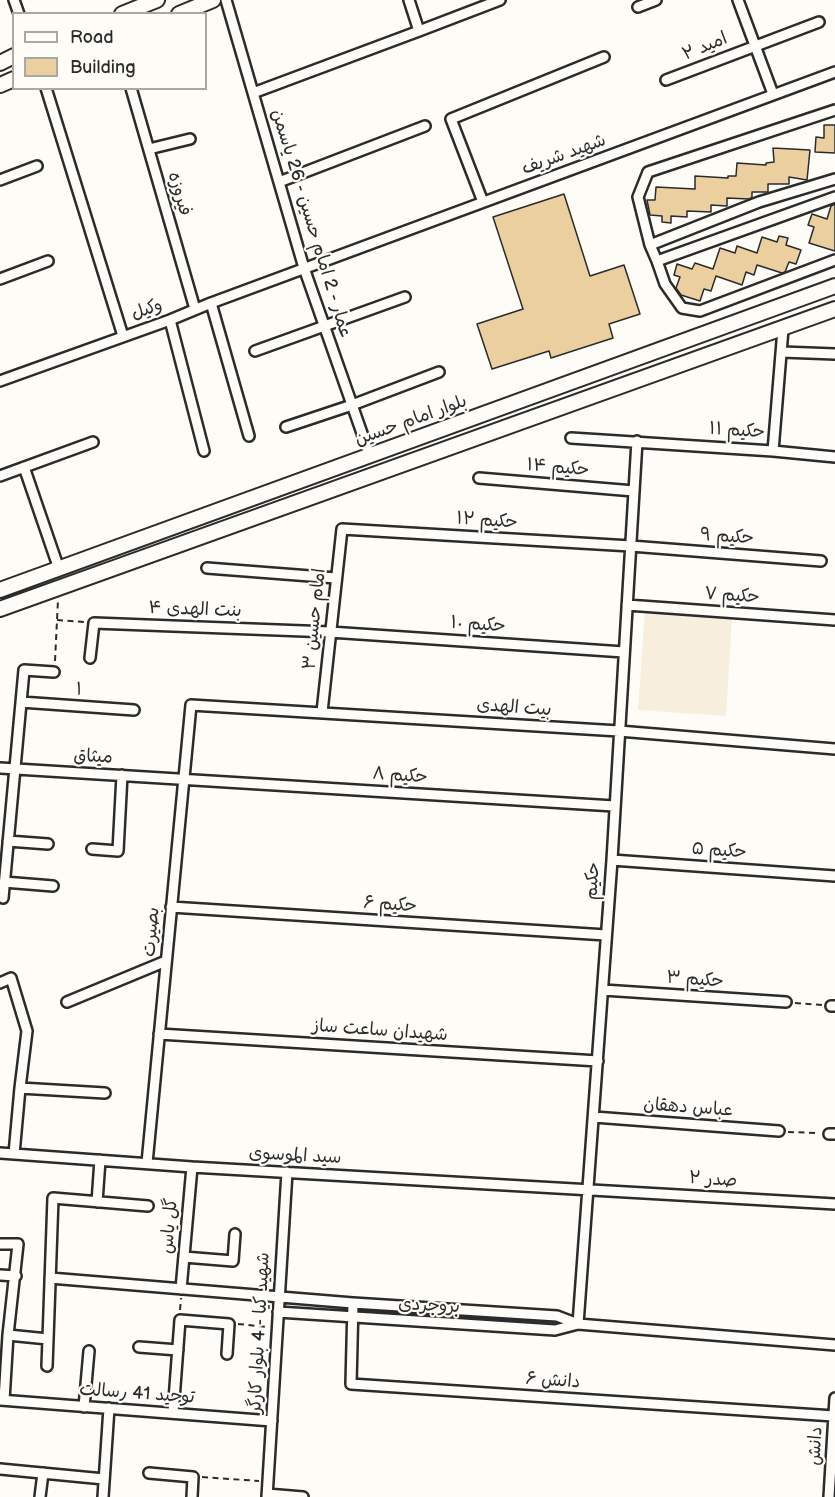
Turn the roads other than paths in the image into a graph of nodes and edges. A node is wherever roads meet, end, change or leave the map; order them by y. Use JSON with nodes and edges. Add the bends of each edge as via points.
{"nodes":[{"id":1,"x":157,"y":0,"type":"edge"},
{"id":2,"x":213,"y":0,"type":"edge"},
{"id":3,"x":226,"y":0,"type":"edge"},
{"id":4,"x":409,"y":0,"type":"edge"},
{"id":5,"x":500,"y":0,"type":"edge"},
{"id":6,"x":656,"y":0,"type":"edge"},
{"id":7,"x":738,"y":0,"type":"edge"},
{"id":8,"x":638,"y":7,"type":"dead end"},
{"id":9,"x":127,"y":12,"type":"edge"},
{"id":10,"x":184,"y":12,"type":"edge"},
{"id":11,"x":819,"y":22,"type":"dead end"},
{"id":12,"x":418,"y":31,"type":"junction"},
{"id":13,"x":755,"y":45,"type":"junction"},
{"id":14,"x":604,"y":57,"type":"dead end"},
{"id":15,"x":835,"y":72,"type":"edge"},
{"id":16,"x":666,"y":80,"type":"dead end"},
{"id":17,"x":47,"y":90,"type":"edge"},
{"id":18,"x":132,"y":90,"type":"edge"},
{"id":19,"x":253,"y":93,"type":"junction"},
{"id":20,"x":773,"y":94,"type":"junction"},
{"id":21,"x":835,"y":110,"type":"edge"},
{"id":22,"x":425,"y":126,"type":"dead end"},
{"id":23,"x":190,"y":139,"type":"dead end"},
{"id":24,"x":149,"y":149,"type":"junction"},
{"id":25,"x":37,"y":165,"type":"dead end"},
{"id":26,"x":835,"y":179,"type":"edge"},
{"id":27,"x":0,"y":180,"type":"edge"},
{"id":28,"x":279,"y":182,"type":"junction"},
{"id":29,"x":782,"y":195,"type":"junction"},
{"id":30,"x":835,"y":197,"type":"edge"},
{"id":31,"x":483,"y":202,"type":"junction"},
{"id":32,"x":788,"y":213,"type":"junction"},
{"id":33,"x":650,"y":244,"type":"junction"},
{"id":34,"x":835,"y":260,"type":"edge"},
{"id":35,"x":48,"y":261,"type":"dead end"},
{"id":36,"x":657,"y":261,"type":"junction"},
{"id":37,"x":304,"y":268,"type":"junction"},
{"id":38,"x":0,"y":279,"type":"edge"},
{"id":39,"x":835,"y":286,"type":"edge"},
{"id":40,"x":405,"y":297,"type":"dead end"},
{"id":41,"x":211,"y":303,"type":"junction"},
{"id":42,"x":776,"y":308,"type":"junction"},
{"id":43,"x":195,"y":309,"type":"junction"},
{"id":44,"x":835,"y":309,"type":"edge"},
{"id":45,"x":170,"y":320,"type":"junction"},
{"id":46,"x":324,"y":325,"type":"junction"},
{"id":47,"x":783,"y":329,"type":"junction"},
{"id":48,"x":123,"y":336,"type":"junction"},
{"id":49,"x":255,"y":351,"type":"dead end"},
{"id":50,"x":782,"y":352,"type":"junction"},
{"id":51,"x":835,"y":354,"type":"edge"},
{"id":52,"x":439,"y":372,"type":"dead end"},
{"id":53,"x":0,"y":381,"type":"edge"},
{"id":54,"x":352,"y":405,"type":"junction"},
{"id":55,"x":286,"y":427,"type":"dead end"},
{"id":56,"x":249,"y":436,"type":"dead end"},
{"id":57,"x":571,"y":438,"type":"dead end"},
{"id":58,"x":637,"y":441,"type":"junction"},
{"id":59,"x":93,"y":442,"type":"dead end"},
{"id":60,"x":773,"y":450,"type":"junction"},
{"id":61,"x":204,"y":451,"type":"dead end"},
{"id":62,"x":370,"y":456,"type":"junction"},
{"id":63,"x":835,"y":457,"type":"edge"},
{"id":64,"x":24,"y":467,"type":"junction"},
{"id":65,"x":0,"y":476,"type":"edge"},
{"id":66,"x":479,"y":478,"type":"dead end"},
{"id":67,"x":634,"y":491,"type":"junction"},
{"id":68,"x":342,"y":529,"type":"joint"},
{"id":69,"x":156,"y":534,"type":"junction"},
{"id":70,"x":631,"y":546,"type":"junction"},
{"id":71,"x":163,"y":551,"type":"junction"},
{"id":72,"x":821,"y":561,"type":"dead end"},
{"id":73,"x":207,"y":568,"type":"dead end"},
{"id":74,"x":59,"y":569,"type":"junction"},
{"id":75,"x":336,"y":578,"type":"junction"},
{"id":76,"x":0,"y":590,"type":"edge"},
{"id":77,"x":627,"y":605,"type":"junction"},
{"id":78,"x":0,"y":609,"type":"edge"},
{"id":79,"x":835,"y":620,"type":"edge"},
{"id":80,"x":330,"y":632,"type":"junction"},
{"id":81,"x":624,"y":652,"type":"junction"},
{"id":82,"x":90,"y":658,"type":"dead end"},
{"id":83,"x":54,"y":672,"type":"road end"},
{"id":84,"x":21,"y":702,"type":"junction"},
{"id":85,"x":190,"y":705,"type":"joint"},
{"id":86,"x":134,"y":710,"type":"dead end"},
{"id":87,"x":322,"y":712,"type":"junction"},
{"id":88,"x":619,"y":731,"type":"junction"},
{"id":89,"x":835,"y":749,"type":"edge"},
{"id":90,"x":0,"y":768,"type":"edge"},
{"id":91,"x":16,"y":769,"type":"junction"},
{"id":92,"x":122,"y":775,"type":"junction"},
{"id":93,"x":184,"y":779,"type":"junction"},
{"id":94,"x":614,"y":806,"type":"junction"},
{"id":95,"x":8,"y":841,"type":"junction"},
{"id":96,"x":48,"y":844,"type":"dead end"},
{"id":97,"x":92,"y":849,"type":"dead end"},
{"id":98,"x":612,"y":860,"type":"junction"},
{"id":99,"x":3,"y":865,"type":"edge"},
{"id":100,"x":835,"y":876,"type":"edge"},
{"id":101,"x":4,"y":882,"type":"junction"},
{"id":102,"x":53,"y":886,"type":"dead end"},
{"id":103,"x":3,"y":898,"type":"dead end"},
{"id":104,"x":171,"y":908,"type":"junction"},
{"id":105,"x":606,"y":935,"type":"junction"},
{"id":106,"x":166,"y":961,"type":"junction"},
{"id":107,"x":0,"y":983,"type":"edge"},
{"id":108,"x":603,"y":990,"type":"junction"},
{"id":109,"x":67,"y":1002,"type":"dead end"},
{"id":110,"x":786,"y":1002,"type":"road end"},
{"id":111,"x":159,"y":1034,"type":"junction"},
{"id":112,"x":598,"y":1061,"type":"junction"},
{"id":113,"x":20,"y":1088,"type":"junction"},
{"id":114,"x":105,"y":1093,"type":"dead end"},
{"id":115,"x":594,"y":1117,"type":"junction"},
{"id":116,"x":779,"y":1131,"type":"road end"},
{"id":117,"x":0,"y":1153,"type":"edge"},
{"id":118,"x":14,"y":1154,"type":"junction"},
{"id":119,"x":100,"y":1160,"type":"junction"},
{"id":120,"x":147,"y":1163,"type":"junction"},
{"id":121,"x":192,"y":1167,"type":"junction"},
{"id":122,"x":287,"y":1172,"type":"junction"},
{"id":123,"x":589,"y":1188,"type":"junction"},
{"id":124,"x":98,"y":1202,"type":"junction"},
{"id":125,"x":835,"y":1204,"type":"edge"},
{"id":126,"x":148,"y":1206,"type":"dead end"},
{"id":127,"x":235,"y":1234,"type":"dead end"},
{"id":128,"x":0,"y":1244,"type":"edge"},
{"id":129,"x":184,"y":1257,"type":"junction"},
{"id":130,"x":0,"y":1275,"type":"edge"},
{"id":131,"x":16,"y":1276,"type":"junction"},
{"id":132,"x":50,"y":1278,"type":"junction"},
{"id":133,"x":181,"y":1289,"type":"junction"},
{"id":134,"x":279,"y":1297,"type":"junction"},
{"id":135,"x":353,"y":1303,"type":"junction"},
{"id":136,"x":466,"y":1310,"type":"junction"},
{"id":137,"x":0,"y":1311,"type":"edge"},
{"id":138,"x":11,"y":1311,"type":"junction"},
{"id":139,"x":278,"y":1312,"type":"junction"},
{"id":140,"x":352,"y":1318,"type":"junction"},
{"id":141,"x":578,"y":1324,"type":"junction"},
{"id":142,"x":465,"y":1325,"type":"junction"},
{"id":143,"x":8,"y":1335,"type":"junction"},
{"id":144,"x":48,"y":1339,"type":"junction"},
{"id":145,"x":835,"y":1345,"type":"edge"},
{"id":146,"x":139,"y":1347,"type":"dead end"},
{"id":147,"x":178,"y":1350,"type":"junction"},
{"id":148,"x":89,"y":1352,"type":"dead end"},
{"id":149,"x":227,"y":1354,"type":"dead end"},
{"id":150,"x":47,"y":1366,"type":"dead end"},
{"id":151,"x":835,"y":1398,"type":"edge"},
{"id":152,"x":2,"y":1400,"type":"edge"},
{"id":153,"x":84,"y":1407,"type":"junction"},
{"id":154,"x":109,"y":1408,"type":"junction"},
{"id":155,"x":173,"y":1413,"type":"junction"},
{"id":156,"x":834,"y":1416,"type":"edge"},
{"id":157,"x":272,"y":1421,"type":"junction"},
{"id":158,"x":0,"y":1469,"type":"edge"},
{"id":159,"x":43,"y":1473,"type":"junction"},
{"id":160,"x":149,"y":1473,"type":"dead end"},
{"id":161,"x":833,"y":1473,"type":"edge"},
{"id":162,"x":104,"y":1479,"type":"junction"},
{"id":163,"x":267,"y":1496,"type":"edge"},
{"id":164,"x":40,"y":1497,"type":"edge"},
{"id":165,"x":103,"y":1497,"type":"edge"},
{"id":166,"x":192,"y":1497,"type":"edge"},
{"id":167,"x":302,"y":1497,"type":"edge"},
{"id":168,"x":829,"y":1497,"type":"edge"}],
"edges":[{"from":1,"to":9,"type":"main road"},
{"from":2,"to":10,"type":"main road"},
{"from":3,"to":19,"type":"street","name":"عمار - 2 امام حسین - 26 یاسمن"},
{"from":4,"to":12,"type":"street"},
{"from":5,"to":12,"type":"street"},
{"from":6,"to":8,"type":"street"},
{"from":7,"to":13,"type":"street"},
{"from":11,"to":13,"type":"street","name":"امید ۲"},
{"from":12,"to":19,"type":"street"},
{"from":13,"to":16,"type":"street","name":"امید ۲"},
{"from":13,"to":20,"type":"street"},
{"from":14,"to":31,"type":"street","via":[[451,119]]},
{"from":15,"to":20,"type":"street","name":"شهید شریف"},
{"from":17,"to":48,"type":"street"},
{"from":18,"to":24,"type":"street","name":"فیروزه"},
{"from":19,"to":28,"type":"street","name":"عمار - 2 امام حسین - 26 یاسمن"},
{"from":20,"to":31,"type":"street","name":"شهید شریف"},
{"from":21,"to":33,"type":"street","via":[[648,172],[638,197]]},
{"from":22,"to":28,"type":"street"},
{"from":23,"to":24,"type":"street"},
{"from":24,"to":43,"type":"street","name":"فیروزه"},
{"from":25,"to":27,"type":"street"},
{"from":26,"to":29,"type":"street"},
{"from":28,"to":37,"type":"street","name":"عمار - 2 امام حسین - 26 یاسمن"},
{"from":29,"to":32,"type":"street"},
{"from":29,"to":33,"type":"street"},
{"from":30,"to":32,"type":"street"},
{"from":31,"to":37,"type":"street","name":"شهید شریف"},
{"from":32,"to":36,"type":"street"},
{"from":33,"to":36,"type":"street"},
{"from":34,"to":36,"type":"street","via":[[700,311],[682,308],[665,284]]},
{"from":35,"to":38,"type":"street"},
{"from":37,"to":41,"type":"street","name":"وکیل"},
{"from":37,"to":46,"type":"street","name":"عمار - 2 امام حسین - 26 یاسمن"},
{"from":39,"to":42,"type":"main road","name":"بلوار امام حسین"},
{"from":40,"to":46,"type":"street"},
{"from":41,"to":43,"type":"street","name":"وکیل"},
{"from":41,"to":56,"type":"street"},
{"from":42,"to":47,"type":"main road"},
{"from":42,"to":62,"type":"main road","name":"بلوار امام حسین"},
{"from":43,"to":45,"type":"street","name":"وکیل"},
{"from":44,"to":47,"type":"main road"},
{"from":45,"to":48,"type":"street","name":"وکیل"},
{"from":45,"to":61,"type":"street"},
{"from":46,"to":49,"type":"street"},
{"from":46,"to":54,"type":"street","name":"عمار - 2 امام حسین - 26 یاسمن"},
{"from":47,"to":50,"type":"street"},
{"from":47,"to":71,"type":"main road"},
{"from":48,"to":53,"type":"street","name":"وکیل"},
{"from":50,"to":51,"type":"street"},
{"from":50,"to":60,"type":"street"},
{"from":52,"to":54,"type":"street"},
{"from":54,"to":55,"type":"street"},
{"from":54,"to":62,"type":"street","name":"عمار - 2 امام حسین - 26 یاسمن"},
{"from":57,"to":58,"type":"street","name":"حکیم ۱۱"},
{"from":58,"to":60,"type":"street","name":"حکیم ۱۱"},
{"from":58,"to":67,"type":"street","name":"حکیم"},
{"from":59,"to":64,"type":"street"},
{"from":60,"to":63,"type":"street","name":"حکیم ۱۱"},
{"from":62,"to":69,"type":"main road","name":"بلوار امام حسین"},
{"from":64,"to":65,"type":"street"},
{"from":64,"to":74,"type":"street"},
{"from":66,"to":67,"type":"street","name":"حکیم ۱۴"},
{"from":67,"to":70,"type":"street","name":"حکیم"},
{"from":68,"to":70,"type":"street","name":"حکیم ۱۲"},
{"from":68,"to":75,"type":"street","name":"امام حسین ۳"},
{"from":69,"to":71,"type":"main road"},
{"from":69,"to":74,"type":"main road","name":"بلوار امام حسین"},
{"from":70,"to":72,"type":"street","name":"حکیم ۹"},
{"from":70,"to":77,"type":"street","name":"حکیم"},
{"from":71,"to":78,"type":"main road"},
{"from":73,"to":75,"type":"street"},
{"from":74,"to":76,"type":"main road","name":"بلوار امام حسین"},
{"from":75,"to":80,"type":"street","name":"امام حسین ۳"},
{"from":77,"to":79,"type":"street","name":"حکیم ۷"},
{"from":77,"to":81,"type":"street","name":"حکیم"},
{"from":80,"to":81,"type":"street","name":"حکیم ۱۰"},
{"from":80,"to":82,"type":"street","name":"بنت الهدی ۴","via":[[94,623]]},
{"from":80,"to":87,"type":"street","name":"امام حسین ۳"},
{"from":81,"to":88,"type":"street","name":"حکیم"},
{"from":83,"to":84,"type":"street","via":[[24,670]]},
{"from":84,"to":86,"type":"street","name":"۱"},
{"from":84,"to":91,"type":"street"},
{"from":85,"to":87,"type":"street","name":"بیت الهدی"},
{"from":85,"to":93,"type":"street","name":"بصیرت"},
{"from":87,"to":88,"type":"street","name":"بیت الهدی"},
{"from":88,"to":89,"type":"street","name":"بیت الهدی"},
{"from":88,"to":94,"type":"street","name":"حکیم"},
{"from":90,"to":91,"type":"street","name":"میثاق"},
{"from":91,"to":92,"type":"street","name":"میثاق"},
{"from":91,"to":95,"type":"street"},
{"from":92,"to":93,"type":"street","name":"میثاق"},
{"from":92,"to":97,"type":"street","via":[[118,851]]},
{"from":93,"to":94,"type":"street","name":"حکیم ۸"},
{"from":93,"to":104,"type":"street","name":"بصیرت"},
{"from":94,"to":98,"type":"street","name":"حکیم"},
{"from":95,"to":96,"type":"street"},
{"from":95,"to":99,"type":"street"},
{"from":98,"to":100,"type":"street","name":"حکیم ۵"},
{"from":98,"to":105,"type":"street","name":"حکیم"},
{"from":99,"to":101,"type":"street"},
{"from":101,"to":102,"type":"street"},
{"from":101,"to":103,"type":"street"},
{"from":104,"to":105,"type":"street","name":"حکیم ۶"},
{"from":104,"to":106,"type":"street","name":"بصیرت"},
{"from":105,"to":108,"type":"street","name":"حکیم"},
{"from":106,"to":109,"type":"street"},
{"from":106,"to":111,"type":"street","name":"بصیرت"},
{"from":107,"to":113,"type":"street","via":[[11,978],[27,1031]]},
{"from":108,"to":110,"type":"street","name":"حکیم ۳"},
{"from":108,"to":112,"type":"street","name":"حکیم"},
{"from":111,"to":112,"type":"street","name":"شهیدان ساعت ساز"},
{"from":111,"to":120,"type":"street","name":"بصیرت"},
{"from":112,"to":115,"type":"street","name":"حکیم"},
{"from":113,"to":114,"type":"street"},
{"from":113,"to":118,"type":"street"},
{"from":115,"to":116,"type":"street","name":"عباس دهقان"},
{"from":115,"to":123,"type":"street","name":"حکیم"},
{"from":117,"to":118,"type":"street","name":"سید الموسوی"},
{"from":118,"to":119,"type":"street","name":"سید الموسوی"},
{"from":119,"to":120,"type":"street","name":"سید الموسوی"},
{"from":119,"to":124,"type":"street"},
{"from":120,"to":121,"type":"street","name":"سید الموسوی"},
{"from":121,"to":122,"type":"street","name":"سید الموسوی"},
{"from":121,"to":129,"type":"street","name":"گل یاس"},
{"from":122,"to":123,"type":"street","name":"سید الموسوی"},
{"from":122,"to":134,"type":"street","name":"شهید کیا - 4 بلوار کارگر"},
{"from":123,"to":125,"type":"street","name":"صدر ۲"},
{"from":123,"to":141,"type":"street","name":"حکیم"},
{"from":124,"to":126,"type":"street"},
{"from":124,"to":132,"type":"street","via":[[53,1198]]},
{"from":127,"to":129,"type":"street","via":[[233,1261]]},
{"from":128,"to":131,"type":"street","via":[[18,1244]]},
{"from":129,"to":133,"type":"street","name":"گل یاس"},
{"from":130,"to":131,"type":"street"},
{"from":131,"to":138,"type":"street"},
{"from":132,"to":133,"type":"street","name":"بروجردی"},
{"from":132,"to":144,"type":"street"},
{"from":133,"to":134,"type":"street","name":"بروجردی"},
{"from":134,"to":135,"type":"street","name":"بروجردی"},
{"from":134,"to":139,"type":"street","name":"شهید کیا - 4 بلوار کارگر"},
{"from":135,"to":136,"type":"street","name":"بروجردی"},
{"from":135,"to":140,"type":"street","name":"دانش ۶"},
{"from":136,"to":141,"type":"street","name":"بروجردی","via":[[558,1316]]},
{"from":136,"to":142,"type":"street"},
{"from":137,"to":138,"type":"street"},
{"from":138,"to":143,"type":"street"},
{"from":139,"to":140,"type":"street","name":"بروجردی"},
{"from":139,"to":157,"type":"street","name":"شهید کیا - 4 بلوار کارگر"},
{"from":140,"to":142,"type":"street","name":"بروجردی"},
{"from":140,"to":156,"type":"street","name":"دانش ۶","via":[[351,1384]]},
{"from":141,"to":142,"type":"street","name":"بروجردی","via":[[555,1330]]},
{"from":141,"to":145,"type":"street","name":"بروجردی"},
{"from":143,"to":144,"type":"street"},
{"from":143,"to":152,"type":"street"},
{"from":144,"to":150,"type":"street"},
{"from":146,"to":147,"type":"street"},
{"from":147,"to":149,"type":"street","via":[[180,1320],[229,1324]]},
{"from":147,"to":155,"type":"street"},
{"from":148,"to":153,"type":"street"},
{"from":151,"to":156,"type":"street","name":"دانش"},
{"from":152,"to":153,"type":"street","name":"توحید 41 رسالت"},
{"from":153,"to":154,"type":"street","name":"توحید 41 رسالت"},
{"from":154,"to":155,"type":"street","name":"توحید 41 رسالت"},
{"from":154,"to":162,"type":"street"},
{"from":155,"to":157,"type":"street","name":"توحید 41 رسالت"},
{"from":156,"to":161,"type":"street","name":"دانش"},
{"from":157,"to":163,"type":"street","name":"شهید کیا - 4 بلوار کارگر"},
{"from":158,"to":159,"type":"street"},
{"from":159,"to":162,"type":"street"},
{"from":159,"to":164,"type":"street"},
{"from":160,"to":166,"type":"street","via":[[193,1477]]},
{"from":161,"to":168,"type":"street","name":"دانش"},
{"from":162,"to":165,"type":"street"},
{"from":163,"to":167,"type":"street"}]}
